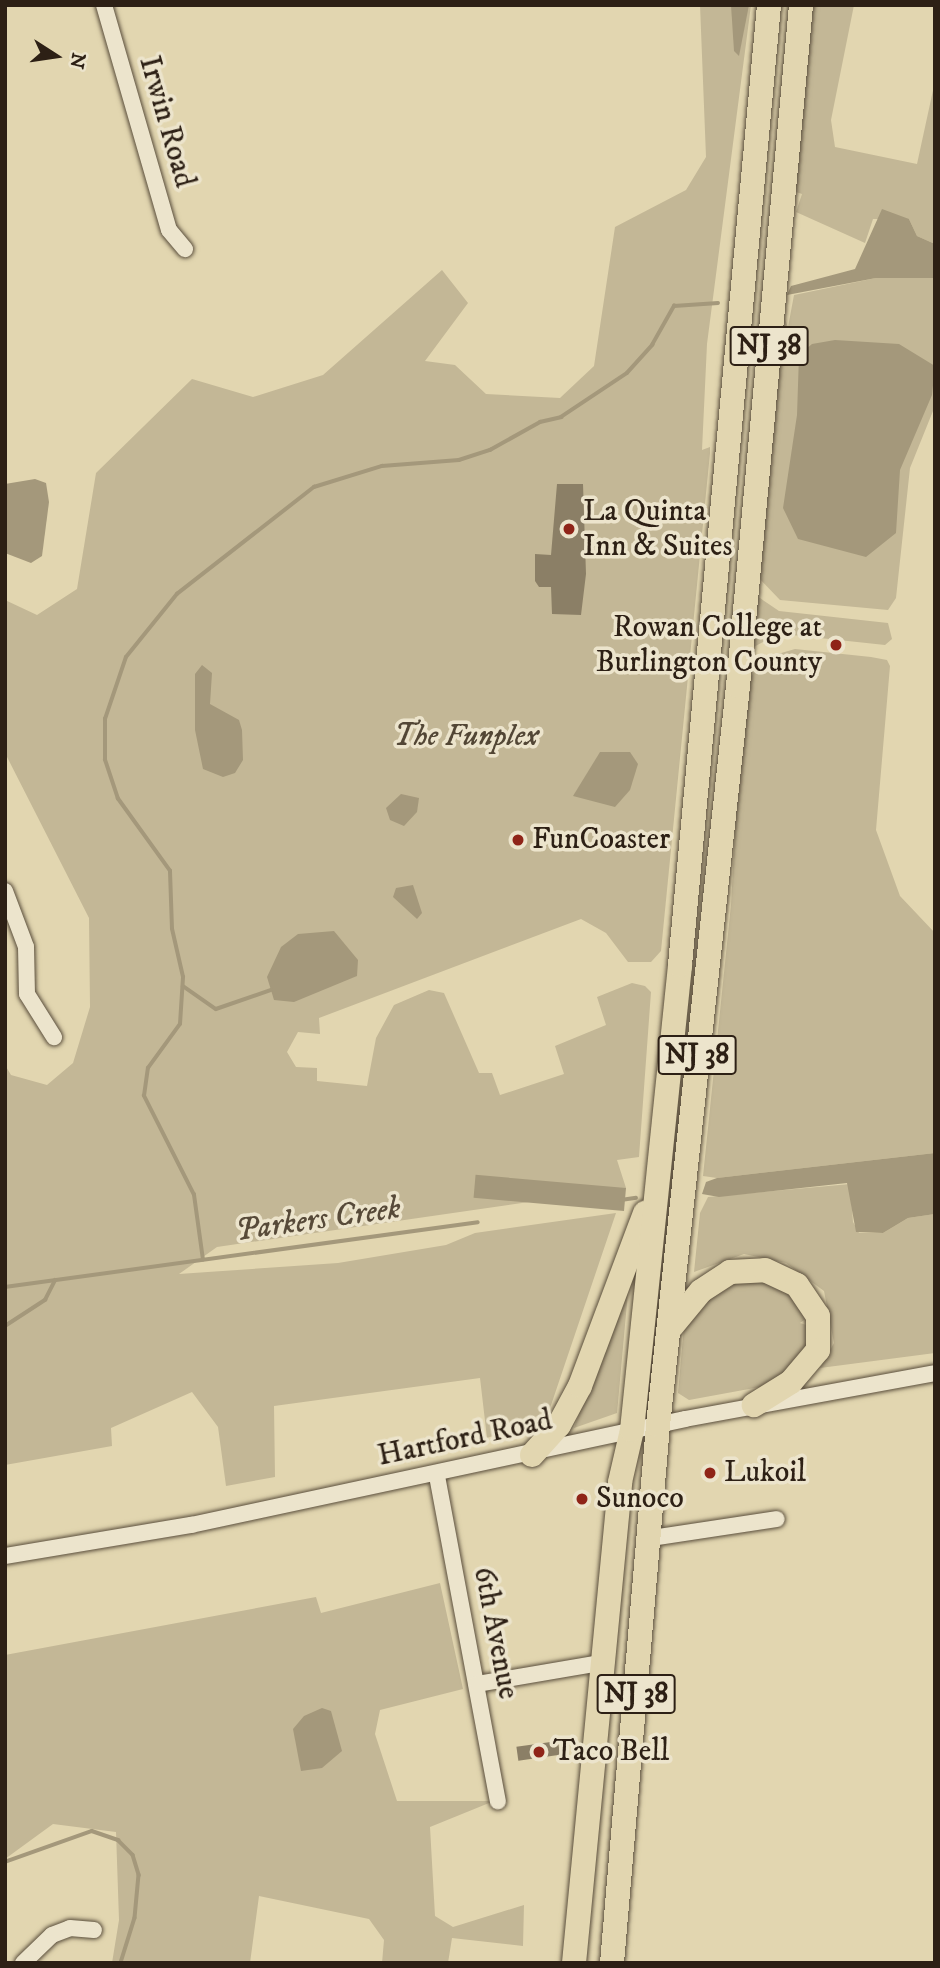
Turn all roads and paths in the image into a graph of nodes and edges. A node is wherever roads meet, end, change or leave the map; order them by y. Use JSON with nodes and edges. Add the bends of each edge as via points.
{"nodes":[{"id":1,"x":103,"y":5,"type":"edge"},
{"id":2,"x":769,"y":5,"type":"edge"},
{"id":3,"x":801,"y":5,"type":"edge"},
{"id":4,"x":185,"y":249,"type":"dead end"},
{"id":5,"x":7,"y":898,"type":"edge"},
{"id":6,"x":54,"y":1037,"type":"dead end"},
{"id":7,"x":659,"y":1177,"type":"junction"},
{"id":8,"x":671,"y":1327,"type":"junction"},
{"id":9,"x":935,"y":1373,"type":"edge"},
{"id":10,"x":754,"y":1405,"type":"junction"},
{"id":11,"x":658,"y":1425,"type":"junction"},
{"id":12,"x":632,"y":1430,"type":"junction"},
{"id":13,"x":531,"y":1455,"type":"junction"},
{"id":14,"x":437,"y":1476,"type":"junction"},
{"id":15,"x":777,"y":1519,"type":"dead end"},
{"id":16,"x":652,"y":1538,"type":"junction"},
{"id":17,"x":5,"y":1556,"type":"edge"},
{"id":18,"x":606,"y":1662,"type":"junction"},
{"id":19,"x":477,"y":1684,"type":"junction"},
{"id":20,"x":498,"y":1801,"type":"dead end"},
{"id":21,"x":93,"y":1930,"type":"dead end"},
{"id":22,"x":23,"y":1963,"type":"edge"},
{"id":23,"x":574,"y":1963,"type":"edge"},
{"id":24,"x":612,"y":1963,"type":"edge"}],
"edges":[{"from":1,"to":4,"type":"street","name":"Irwin Road","via":[[169,230]]},
{"from":2,"to":7,"type":"highway","number":"NJ 38"},
{"from":3,"to":8,"type":"highway","number":"NJ 38"},
{"from":5,"to":6,"type":"street","via":[[26,947],[27,994]]},
{"from":7,"to":12,"type":"highway","number":"NJ 38"},
{"from":7,"to":13,"type":"highway","via":[[580,1386],[559,1426]]},
{"from":8,"to":10,"type":"highway","via":[[701,1291],[730,1272],[765,1270],[797,1285],[818,1316],[818,1350],[791,1382]]},
{"from":8,"to":11,"type":"highway","number":"NJ 38"},
{"from":9,"to":10,"type":"street","name":"Hartford Road"},
{"from":10,"to":11,"type":"street","name":"Hartford Road"},
{"from":11,"to":12,"type":"street","name":"Hartford Road"},
{"from":11,"to":16,"type":"highway","number":"NJ 38"},
{"from":12,"to":13,"type":"street","name":"Hartford Road"},
{"from":12,"to":18,"type":"highway","number":"NJ 38","via":[[620,1482]]},
{"from":13,"to":14,"type":"street","name":"Hartford Road"},
{"from":14,"to":17,"type":"street","name":"Hartford Road"},
{"from":14,"to":19,"type":"street","name":"6th Avenue"},
{"from":15,"to":16,"type":"street"},
{"from":16,"to":24,"type":"highway","number":"NJ 38"},
{"from":18,"to":19,"type":"street"},
{"from":18,"to":23,"type":"highway","number":"NJ 38"},
{"from":19,"to":20,"type":"street","name":"6th Avenue"},
{"from":21,"to":22,"type":"street","via":[[70,1928],[52,1935]]}]}
